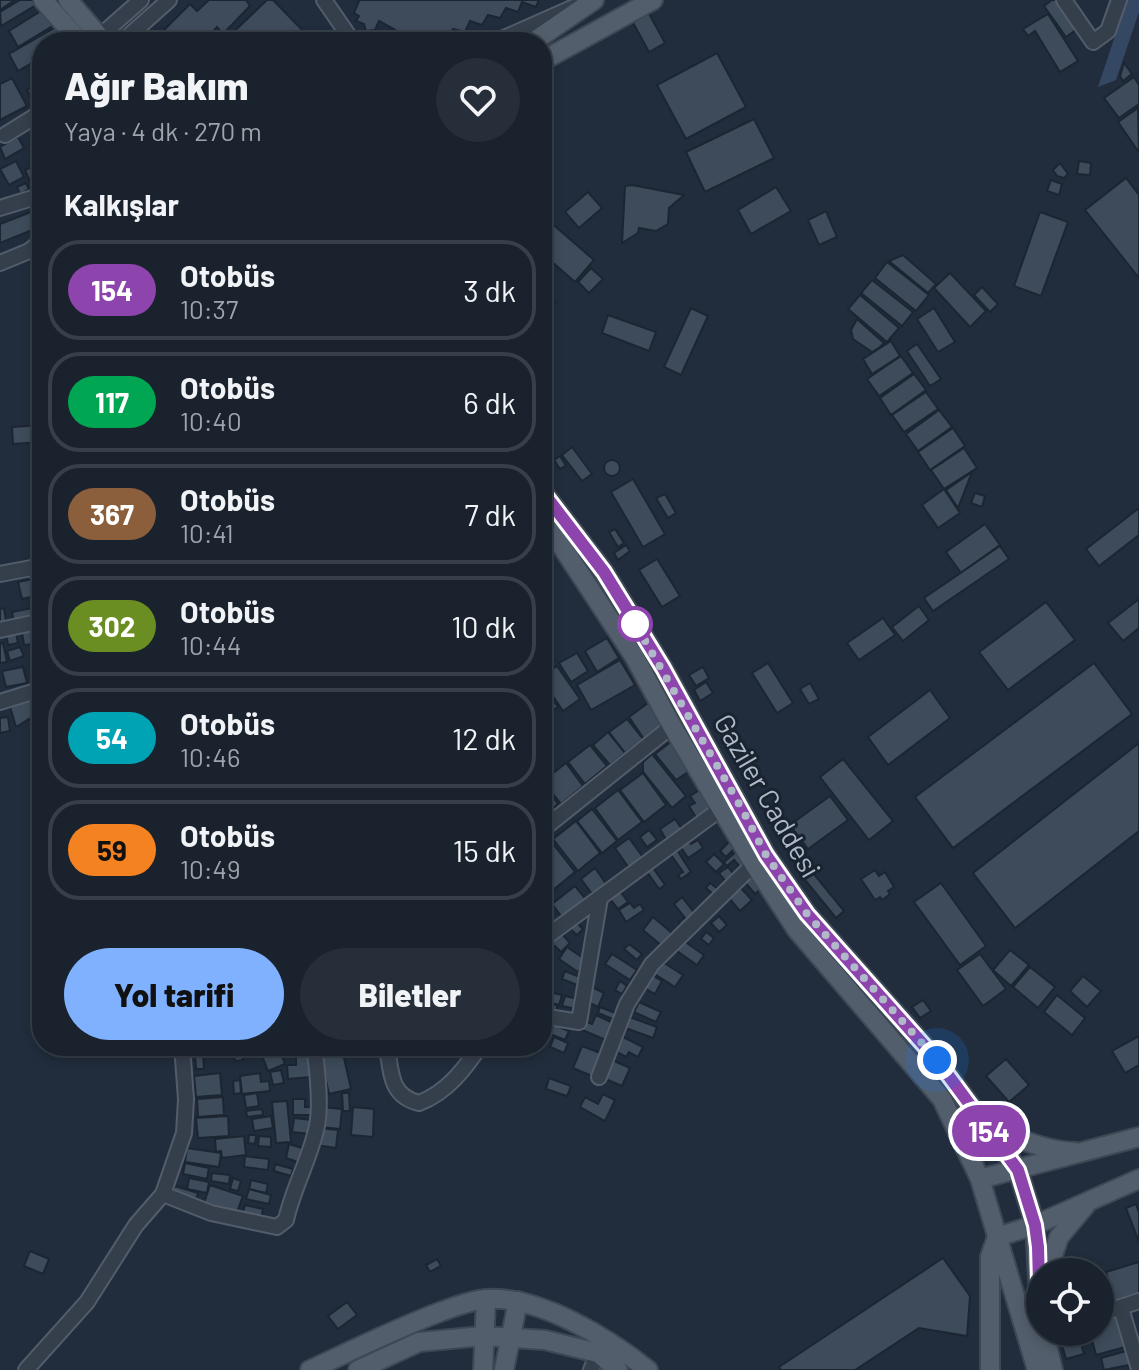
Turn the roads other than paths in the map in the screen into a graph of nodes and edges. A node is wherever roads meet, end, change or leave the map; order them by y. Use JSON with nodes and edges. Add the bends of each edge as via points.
{"nodes":[{"id":1,"x":43,"y":0,"type":"edge"},
{"id":2,"x":141,"y":0,"type":"edge"},
{"id":3,"x":169,"y":0,"type":"edge"},
{"id":4,"x":324,"y":0,"type":"edge"},
{"id":5,"x":593,"y":0,"type":"edge"},
{"id":6,"x":653,"y":0,"type":"edge"},
{"id":7,"x":1064,"y":0,"type":"edge"},
{"id":8,"x":1119,"y":0,"type":"edge"},
{"id":9,"x":70,"y":3,"type":"edge"},
{"id":10,"x":71,"y":32,"type":"edge"},
{"id":11,"x":96,"y":32,"type":"edge"},
{"id":12,"x":109,"y":32,"type":"edge"},
{"id":13,"x":133,"y":32,"type":"edge"},
{"id":14,"x":346,"y":32,"type":"edge"},
{"id":15,"x":518,"y":32,"type":"edge"},
{"id":16,"x":547,"y":32,"type":"edge"},
{"id":17,"x":552,"y":40,"type":"edge"},
{"id":18,"x":552,"y":56,"type":"edge"},
{"id":19,"x":32,"y":118,"type":"edge"},
{"id":20,"x":5,"y":135,"type":"dead end"},
{"id":21,"x":32,"y":198,"type":"edge"},
{"id":22,"x":0,"y":208,"type":"edge"},
{"id":23,"x":32,"y":249,"type":"edge"},
{"id":24,"x":0,"y":263,"type":"edge"},
{"id":25,"x":552,"y":504,"type":"edge"},
{"id":26,"x":552,"y":533,"type":"edge"},
{"id":27,"x":32,"y":568,"type":"edge"},
{"id":28,"x":0,"y":574,"type":"edge"},
{"id":29,"x":32,"y":623,"type":"edge"},
{"id":30,"x":0,"y":630,"type":"edge"},
{"id":31,"x":32,"y":692,"type":"edge"},
{"id":32,"x":0,"y":702,"type":"edge"},
{"id":33,"x":672,"y":726,"type":"junction"},
{"id":34,"x":722,"y":808,"type":"junction"},
{"id":35,"x":552,"y":822,"type":"edge"},
{"id":36,"x":754,"y":864,"type":"junction"},
{"id":37,"x":600,"y":898,"type":"junction"},
{"id":38,"x":552,"y":933,"type":"edge"},
{"id":39,"x":552,"y":1018,"type":"edge"},
{"id":40,"x":183,"y":1056,"type":"edge"},
{"id":41,"x":315,"y":1056,"type":"edge"},
{"id":42,"x":389,"y":1056,"type":"edge"},
{"id":43,"x":473,"y":1056,"type":"edge"},
{"id":44,"x":599,"y":1077,"type":"dead end"},
{"id":45,"x":972,"y":1109,"type":"junction"},
{"id":46,"x":1139,"y":1137,"type":"edge"},
{"id":47,"x":1091,"y":1152,"type":"junction"},
{"id":48,"x":1018,"y":1170,"type":"junction"},
{"id":49,"x":980,"y":1179,"type":"junction"},
{"id":50,"x":1139,"y":1179,"type":"edge"},
{"id":51,"x":163,"y":1194,"type":"junction"},
{"id":52,"x":1091,"y":1199,"type":"junction"},
{"id":53,"x":1035,"y":1225,"type":"junction"},
{"id":54,"x":997,"y":1237,"type":"junction"},
{"id":55,"x":1038,"y":1258,"type":"edge"},
{"id":56,"x":1052,"y":1258,"type":"edge"},
{"id":57,"x":486,"y":1299,"type":"junction"},
{"id":58,"x":518,"y":1301,"type":"junction"},
{"id":59,"x":1139,"y":1301,"type":"edge"},
{"id":60,"x":1121,"y":1308,"type":"junction"},
{"id":61,"x":1114,"y":1310,"type":"edge"},
{"id":62,"x":483,"y":1336,"type":"junction"},
{"id":63,"x":512,"y":1338,"type":"junction"},
{"id":64,"x":1047,"y":1346,"type":"edge"},
{"id":65,"x":595,"y":1361,"type":"edge"},
{"id":66,"x":1139,"y":1369,"type":"edge"},
{"id":67,"x":26,"y":1370,"type":"edge"},
{"id":68,"x":310,"y":1370,"type":"edge"},
{"id":69,"x":358,"y":1370,"type":"edge"},
{"id":70,"x":483,"y":1370,"type":"edge"},
{"id":71,"x":504,"y":1370,"type":"edge"},
{"id":72,"x":618,"y":1370,"type":"edge"},
{"id":73,"x":648,"y":1370,"type":"edge"},
{"id":74,"x":990,"y":1370,"type":"edge"},
{"id":75,"x":1037,"y":1370,"type":"edge"},
{"id":76,"x":1053,"y":1370,"type":"edge"}],
"edges":[{"from":1,"to":10,"type":"main road"},
{"from":2,"to":12,"type":"street"},
{"from":3,"to":13,"type":"street"},
{"from":4,"to":14,"type":"street"},
{"from":5,"to":15,"type":"street"},
{"from":5,"to":16,"type":"main road"},
{"from":5,"to":17,"type":"main road"},
{"from":6,"to":18,"type":"main road"},
{"from":7,"to":8,"type":"street","via":[[1093,42],[1108,31]]},
{"from":9,"to":11,"type":"main road"},
{"from":19,"to":20,"type":"street"},
{"from":21,"to":22,"type":"street"},
{"from":23,"to":24,"type":"street"},
{"from":25,"to":45,"type":"main road","name":"Gaziler Caddesi","via":[[604,572],[663,668],[766,855]]},
{"from":26,"to":33,"type":"main road","name":"Gaziler Caddesi","via":[[634,656]]},
{"from":27,"to":28,"type":"street"},
{"from":29,"to":30,"type":"street"},
{"from":31,"to":32,"type":"street"},
{"from":33,"to":34,"type":"main road","name":"Gaziler Caddesi"},
{"from":33,"to":35,"type":"street"},
{"from":34,"to":36,"type":"main road","name":"Gaziler Caddesi"},
{"from":34,"to":37,"type":"street"},
{"from":36,"to":44,"type":"street","via":[[652,964],[627,1004]]},
{"from":36,"to":49,"type":"main road","name":"Gaziler Caddesi","via":[[797,930],[942,1099]]},
{"from":37,"to":38,"type":"street"},
{"from":37,"to":39,"type":"street","via":[[579,1022]]},
{"from":40,"to":51,"type":"street","via":[[184,1133]]},
{"from":41,"to":51,"type":"street","via":[[318,1124],[286,1220],[277,1227],[211,1213]]},
{"from":42,"to":43,"type":"street","via":[[395,1088],[403,1098],[419,1103],[457,1078]]},
{"from":45,"to":47,"type":"main road","via":[[1023,1140]]},
{"from":45,"to":48,"type":"main road","name":"Gaziler Caddesi"},
{"from":46,"to":47,"type":"main road"},
{"from":47,"to":48,"type":"main road"},
{"from":48,"to":49,"type":"main road"},
{"from":48,"to":53,"type":"main road","name":"Gaziler Caddesi"},
{"from":49,"to":54,"type":"main road","name":"Gaziler Caddesi"},
{"from":50,"to":52,"type":"main road"},
{"from":51,"to":67,"type":"street","via":[[136,1225],[87,1302]]},
{"from":52,"to":53,"type":"main road"},
{"from":52,"to":56,"type":"main road","via":[[1059,1237]]},
{"from":53,"to":54,"type":"main road"},
{"from":53,"to":55,"type":"main road","name":"Gaziler Caddesi"},
{"from":54,"to":74,"type":"main road","via":[[990,1257]]},
{"from":54,"to":75,"type":"main road","name":"Gaziler Caddesi"},
{"from":57,"to":58,"type":"main road"},
{"from":57,"to":62,"type":"main road"},
{"from":57,"to":68,"type":"main road","via":[[407,1324]]},
{"from":58,"to":63,"type":"main road"},
{"from":58,"to":73,"type":"main road","via":[[617,1345]]},
{"from":59,"to":60,"type":"street"},
{"from":60,"to":61,"type":"street"},
{"from":60,"to":66,"type":"street"},
{"from":62,"to":63,"type":"main road"},
{"from":62,"to":69,"type":"main road","via":[[419,1342]]},
{"from":62,"to":70,"type":"main road"},
{"from":63,"to":65,"type":"main road","via":[[545,1340]]},
{"from":63,"to":71,"type":"main road"},
{"from":64,"to":76,"type":"main road"},
{"from":65,"to":72,"type":"main road"}]}
